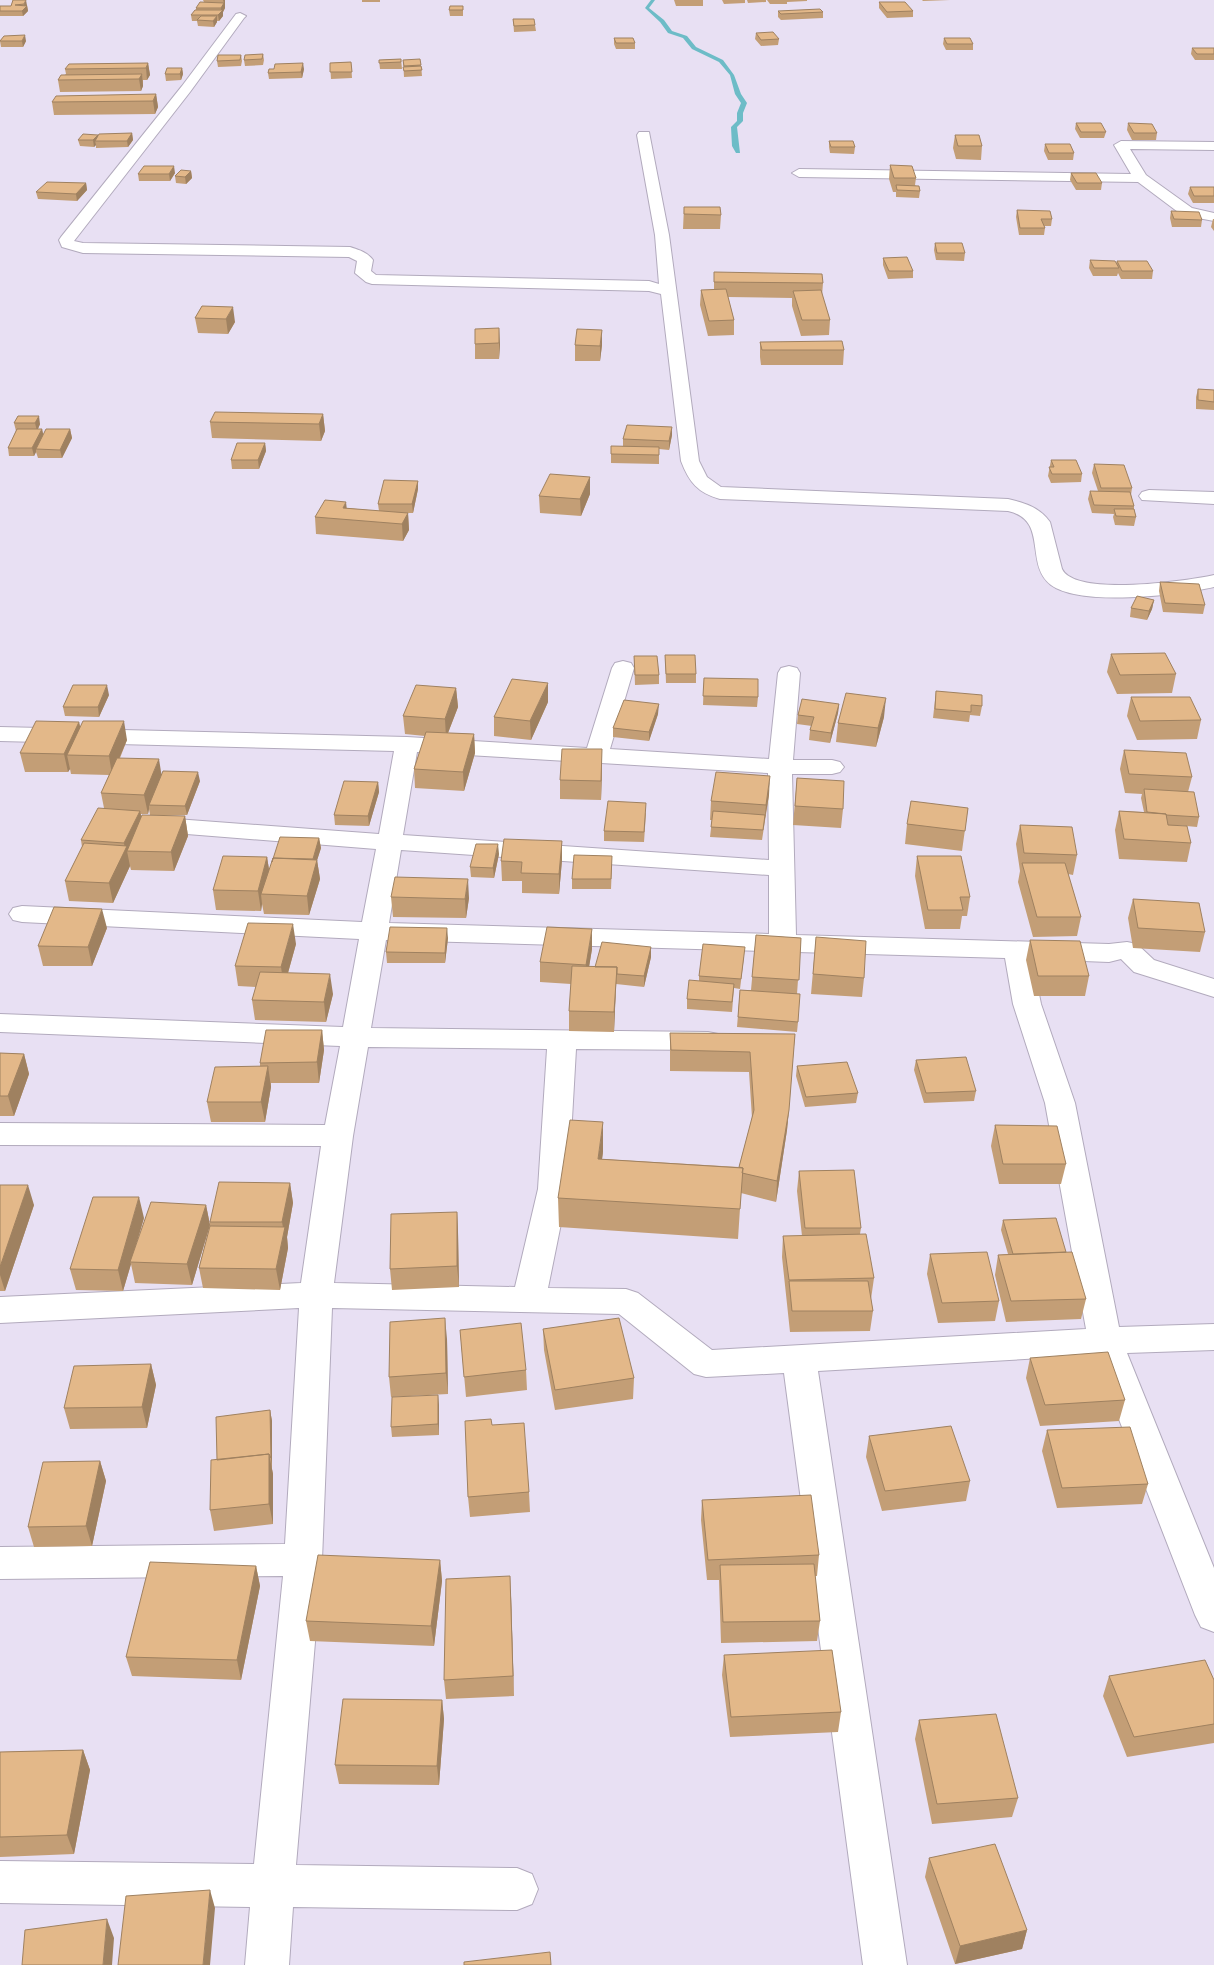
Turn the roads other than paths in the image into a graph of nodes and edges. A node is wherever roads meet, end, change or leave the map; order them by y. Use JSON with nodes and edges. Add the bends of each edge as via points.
{"nodes":[{"id":1,"x":240,"y":16,"type":"dead end"},
{"id":2,"x":644,"y":135,"type":"dead end"},
{"id":3,"x":1214,"y":146,"type":"edge"},
{"id":4,"x":799,"y":173,"type":"dead end"},
{"id":5,"x":1141,"y":178,"type":"junction"},
{"id":6,"x":1214,"y":217,"type":"edge"},
{"id":7,"x":668,"y":291,"type":"junction"},
{"id":8,"x":1149,"y":496,"type":"dead end"},
{"id":9,"x":1214,"y":498,"type":"edge"},
{"id":10,"x":1209,"y":583,"type":"edge"},
{"id":11,"x":1214,"y":603,"type":"edge"},
{"id":12,"x":623,"y":668,"type":"dead end"},
{"id":13,"x":789,"y":673,"type":"dead end"},
{"id":14,"x":0,"y":734,"type":"edge"},
{"id":15,"x":407,"y":744,"type":"junction"},
{"id":16,"x":597,"y":754,"type":"junction"},
{"id":17,"x":780,"y":767,"type":"junction"},
{"id":18,"x":832,"y":767,"type":"dead end"},
{"id":19,"x":125,"y":822,"type":"edge"},
{"id":20,"x":389,"y":842,"type":"junction"},
{"id":21,"x":781,"y":868,"type":"junction"},
{"id":22,"x":22,"y":914,"type":"dead end"},
{"id":23,"x":374,"y":931,"type":"junction"},
{"id":24,"x":783,"y":944,"type":"junction"},
{"id":25,"x":1017,"y":951,"type":"junction"},
{"id":26,"x":1214,"y":988,"type":"edge"},
{"id":27,"x":0,"y":1023,"type":"edge"},
{"id":28,"x":354,"y":1037,"type":"junction"},
{"id":29,"x":562,"y":1039,"type":"junction"},
{"id":30,"x":737,"y":1041,"type":"edge"},
{"id":31,"x":0,"y":1134,"type":"edge"},
{"id":32,"x":338,"y":1136,"type":"junction"},
{"id":33,"x":316,"y":1295,"type":"junction"},
{"id":34,"x":529,"y":1299,"type":"junction"},
{"id":35,"x":0,"y":1310,"type":"edge"},
{"id":36,"x":1214,"y":1337,"type":"edge"},
{"id":37,"x":1105,"y":1341,"type":"junction"},
{"id":38,"x":799,"y":1359,"type":"junction"},
{"id":39,"x":303,"y":1560,"type":"junction"},
{"id":40,"x":0,"y":1563,"type":"edge"},
{"id":41,"x":1214,"y":1615,"type":"edge"},
{"id":42,"x":0,"y":1882,"type":"edge"},
{"id":43,"x":273,"y":1886,"type":"junction"},
{"id":44,"x":517,"y":1889,"type":"dead end"},
{"id":45,"x":268,"y":1965,"type":"edge"},
{"id":46,"x":885,"y":1965,"type":"edge"}],
"edges":[{"from":1,"to":7,"type":"street","via":[[66,240],[67,244],[83,248],[350,252],[365,260],[363,273],[383,280],[649,286]]},
{"from":2,"to":7,"type":"street","via":[[662,235]]},
{"from":3,"to":5,"type":"street","via":[[1121,145]]},
{"from":4,"to":5,"type":"street"},
{"from":5,"to":6,"type":"street","via":[[1187,212]]},
{"from":7,"to":10,"type":"street","via":[[690,460],[697,479],[711,491],[1015,506],[1029,511],[1040,522],[1052,571],[1056,579],[1065,585],[1134,591]]},
{"from":8,"to":9,"type":"street"},
{"from":10,"to":11,"type":"street","via":[[1208,597]]},
{"from":12,"to":16,"type":"street"},
{"from":13,"to":17,"type":"street"},
{"from":14,"to":15,"type":"street"},
{"from":15,"to":16,"type":"street"},
{"from":15,"to":20,"type":"street"},
{"from":16,"to":17,"type":"street"},
{"from":17,"to":18,"type":"street"},
{"from":17,"to":21,"type":"street"},
{"from":19,"to":20,"type":"street"},
{"from":20,"to":21,"type":"street"},
{"from":20,"to":23,"type":"street"},
{"from":21,"to":24,"type":"street"},
{"from":22,"to":23,"type":"street"},
{"from":23,"to":24,"type":"street"},
{"from":23,"to":28,"type":"street"},
{"from":24,"to":25,"type":"street"},
{"from":25,"to":26,"type":"street","via":[[1109,953],[1127,950],[1144,966]]},
{"from":25,"to":37,"type":"street","via":[[1027,1004],[1060,1103]]},
{"from":27,"to":28,"type":"street"},
{"from":28,"to":29,"type":"street"},
{"from":28,"to":32,"type":"street"},
{"from":29,"to":30,"type":"street"},
{"from":29,"to":34,"type":"street","via":[[553,1189]]},
{"from":31,"to":32,"type":"street"},
{"from":32,"to":33,"type":"street"},
{"from":33,"to":34,"type":"street"},
{"from":33,"to":35,"type":"street"},
{"from":33,"to":39,"type":"street"},
{"from":34,"to":38,"type":"street","via":[[626,1302],[706,1364]]},
{"from":36,"to":37,"type":"street"},
{"from":37,"to":38,"type":"street"},
{"from":37,"to":41,"type":"street"},
{"from":38,"to":46,"type":"street"},
{"from":39,"to":40,"type":"street"},
{"from":39,"to":43,"type":"street"},
{"from":42,"to":43,"type":"street"},
{"from":43,"to":44,"type":"street"},
{"from":43,"to":45,"type":"street"}]}
